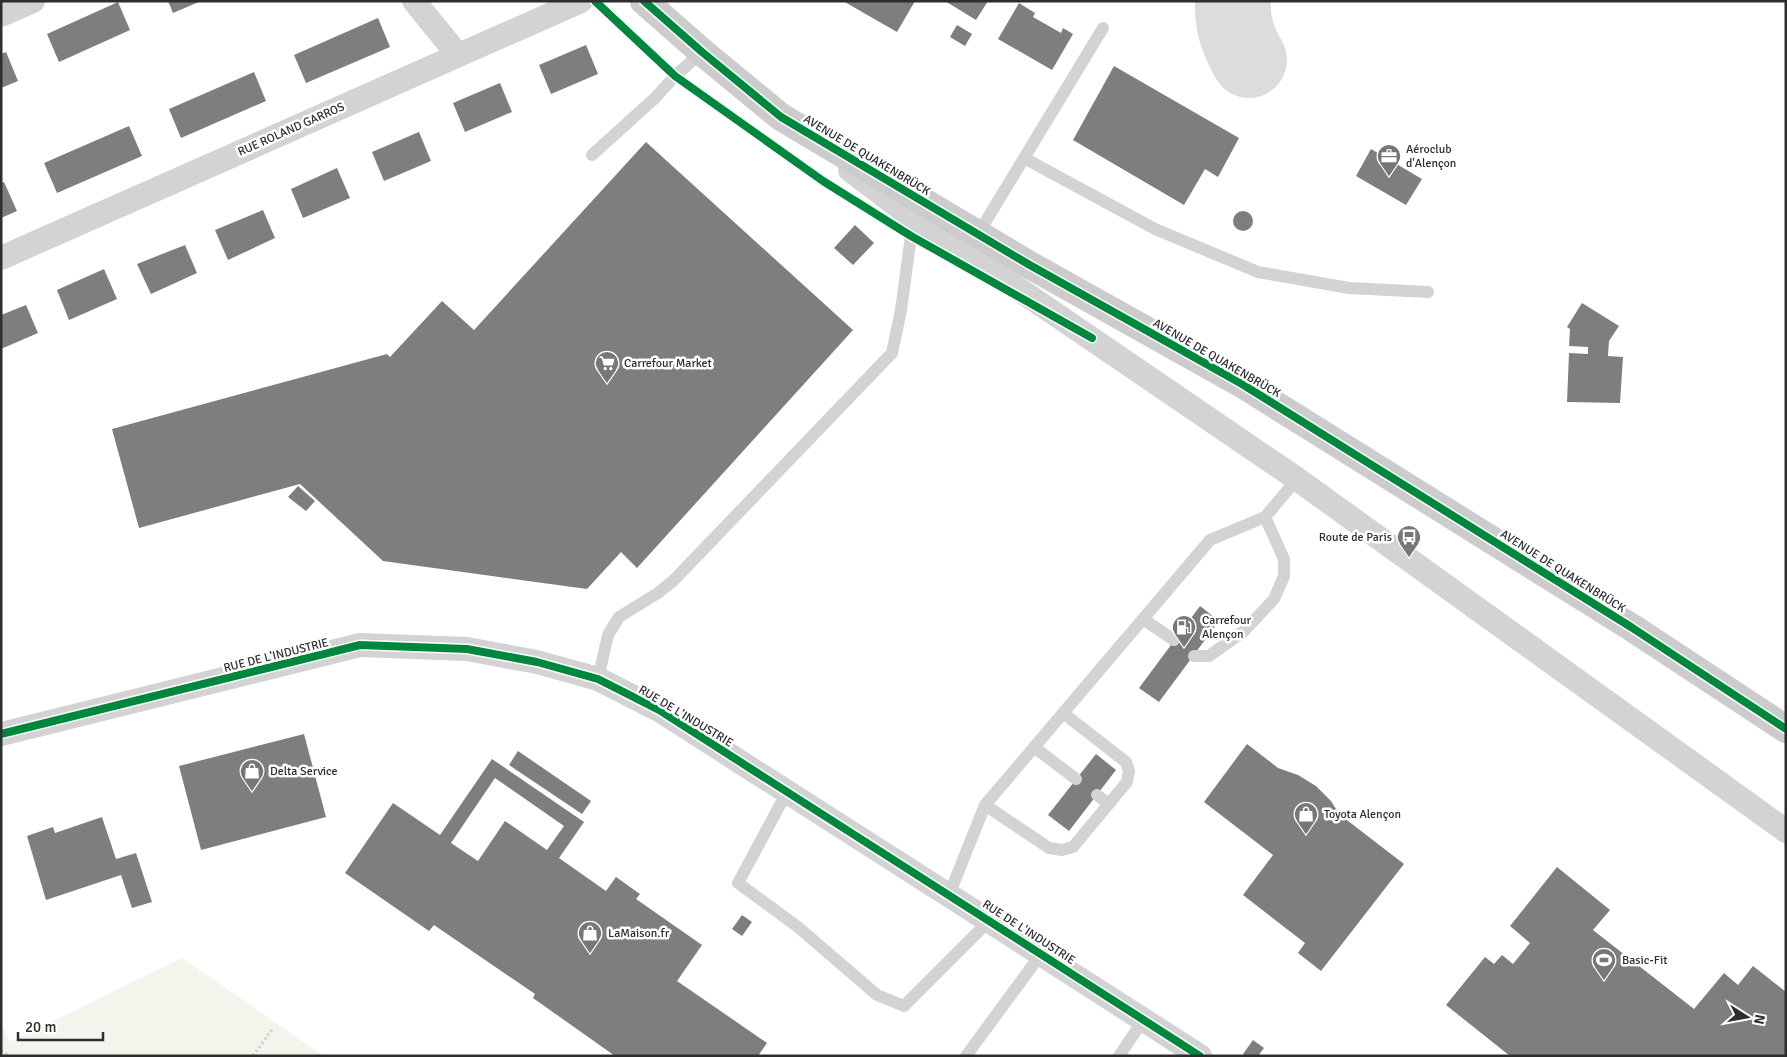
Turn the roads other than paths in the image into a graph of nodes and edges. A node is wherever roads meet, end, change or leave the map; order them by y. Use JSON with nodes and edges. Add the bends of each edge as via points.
{"nodes":[{"id":1,"x":33,"y":1,"type":"edge"},
{"id":2,"x":414,"y":1,"type":"edge"},
{"id":3,"x":581,"y":1,"type":"edge"},
{"id":4,"x":644,"y":1,"type":"edge"},
{"id":5,"x":1,"y":15,"type":"edge"},
{"id":6,"x":1103,"y":28,"type":"dead end"},
{"id":7,"x":702,"y":52,"type":"junction"},
{"id":8,"x":458,"y":55,"type":"junction"},
{"id":9,"x":781,"y":117,"type":"junction"},
{"id":10,"x":592,"y":155,"type":"dead end"},
{"id":11,"x":1024,"y":158,"type":"junction"},
{"id":12,"x":904,"y":211,"type":"junction"},
{"id":13,"x":978,"y":234,"type":"junction"},
{"id":14,"x":1,"y":258,"type":"edge"},
{"id":15,"x":1428,"y":292,"type":"dead end"},
{"id":16,"x":1297,"y":479,"type":"junction"},
{"id":17,"x":1265,"y":517,"type":"junction"},
{"id":18,"x":1144,"y":619,"type":"junction"},
{"id":19,"x":1174,"y":640,"type":"dead end"},
{"id":20,"x":1194,"y":656,"type":"dead end"},
{"id":21,"x":598,"y":679,"type":"junction"},
{"id":22,"x":1063,"y":713,"type":"junction"},
{"id":23,"x":1786,"y":729,"type":"edge"},
{"id":24,"x":1,"y":734,"type":"edge"},
{"id":25,"x":1034,"y":747,"type":"junction"},
{"id":26,"x":1076,"y":779,"type":"dead end"},
{"id":27,"x":788,"y":792,"type":"junction"},
{"id":28,"x":1097,"y":795,"type":"dead end"},
{"id":29,"x":1109,"y":804,"type":"junction"},
{"id":30,"x":985,"y":805,"type":"junction"},
{"id":31,"x":1786,"y":831,"type":"edge"},
{"id":32,"x":950,"y":895,"type":"junction"},
{"id":33,"x":990,"y":920,"type":"junction"},
{"id":34,"x":1041,"y":954,"type":"junction"},
{"id":35,"x":1144,"y":1019,"type":"junction"},
{"id":36,"x":966,"y":1056,"type":"edge"},
{"id":37,"x":1119,"y":1056,"type":"edge"},
{"id":38,"x":1200,"y":1056,"type":"edge"}],
"edges":[{"from":1,"to":5,"type":"street"},
{"from":2,"to":8,"type":"street"},
{"from":3,"to":8,"type":"street","name":"RUE ROLAND GARROS"},
{"from":4,"to":7,"type":"main road","name":"AVENUE DE QUAKENBRÜCK"},
{"from":6,"to":11,"type":"lane"},
{"from":7,"to":9,"type":"main road","name":"AVENUE DE QUAKENBRÜCK"},
{"from":7,"to":10,"type":"lane"},
{"from":8,"to":14,"type":"street","name":"RUE ROLAND GARROS"},
{"from":9,"to":12,"type":"street"},
{"from":9,"to":13,"type":"main road","name":"AVENUE DE QUAKENBRÜCK"},
{"from":11,"to":13,"type":"lane"},
{"from":11,"to":15,"type":"lane","via":[[1155,229],[1258,272],[1349,288]]},
{"from":12,"to":16,"type":"street"},
{"from":12,"to":21,"type":"lane","via":[[911,236],[892,353],[673,581],[619,617],[608,634]]},
{"from":13,"to":23,"type":"main road","name":"AVENUE DE QUAKENBRÜCK","via":[[1242,384],[1631,627]]},
{"from":16,"to":17,"type":"lane"},
{"from":16,"to":31,"type":"street"},
{"from":17,"to":18,"type":"lane","via":[[1210,540]]},
{"from":17,"to":20,"type":"lane","via":[[1284,559],[1284,576],[1274,599],[1244,631],[1209,656]]},
{"from":18,"to":19,"type":"lane"},
{"from":18,"to":22,"type":"lane"},
{"from":21,"to":24,"type":"street","name":"RUE DE L'INDUSTRIE","via":[[468,648],[360,645]]},
{"from":21,"to":27,"type":"street","name":"RUE DE L'INDUSTRIE","via":[[659,710]]},
{"from":22,"to":25,"type":"lane"},
{"from":22,"to":29,"type":"lane","via":[[1126,762],[1129,771],[1127,782]]},
{"from":25,"to":26,"type":"lane"},
{"from":25,"to":30,"type":"lane"},
{"from":27,"to":32,"type":"street","name":"RUE DE L'INDUSTRIE"},
{"from":27,"to":33,"type":"lane","via":[[738,883],[798,927],[877,995],[904,1006]]},
{"from":28,"to":29,"type":"lane"},
{"from":29,"to":30,"type":"lane","via":[[1073,846],[1062,850],[1049,848]]},
{"from":30,"to":32,"type":"lane"},
{"from":32,"to":33,"type":"street","name":"RUE DE L'INDUSTRIE"},
{"from":33,"to":34,"type":"street","name":"RUE DE L'INDUSTRIE"},
{"from":34,"to":35,"type":"street","name":"RUE DE L'INDUSTRIE"},
{"from":34,"to":36,"type":"lane"},
{"from":35,"to":37,"type":"lane"},
{"from":35,"to":38,"type":"street","name":"RUE DE L'INDUSTRIE"}]}
